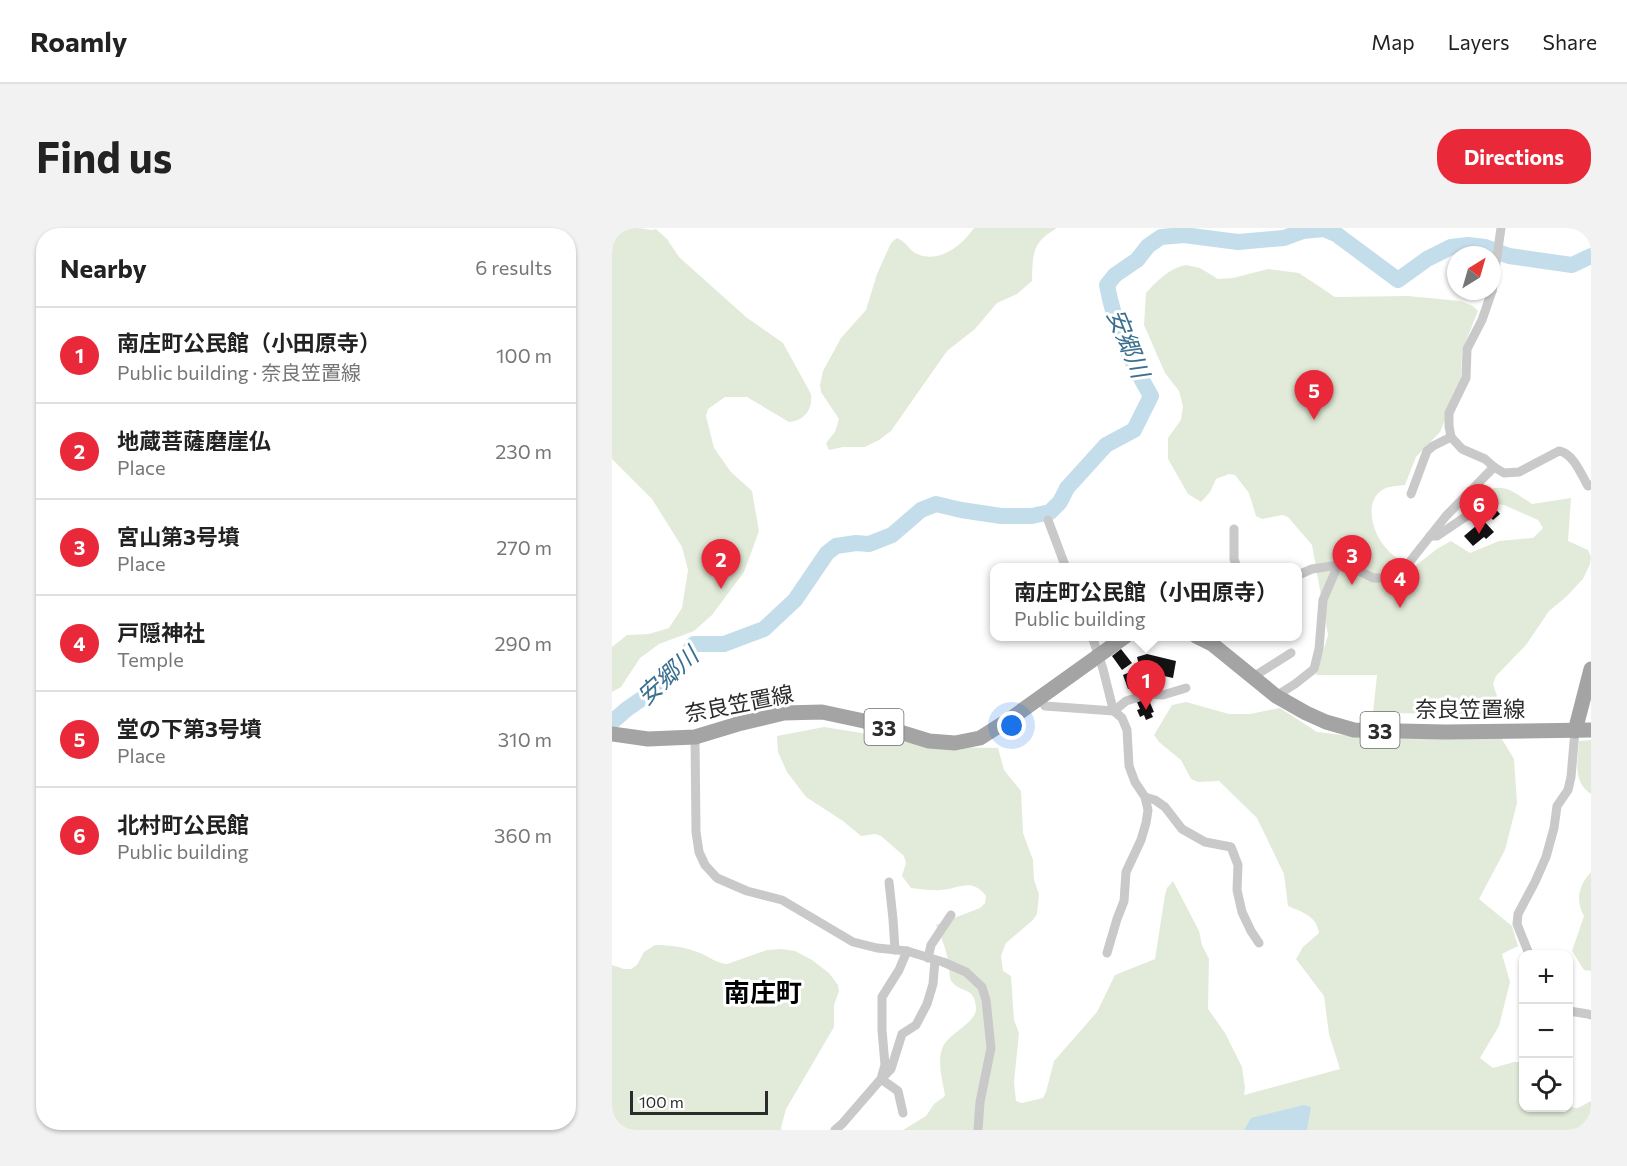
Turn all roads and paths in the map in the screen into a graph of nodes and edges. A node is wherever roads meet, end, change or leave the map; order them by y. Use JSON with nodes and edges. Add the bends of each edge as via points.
{"nodes":[{"id":1,"x":1501,"y":228,"type":"edge"},
{"id":2,"x":1499,"y":246,"type":"edge"},
{"id":3,"x":1489,"y":300,"type":"edge"},
{"id":4,"x":1451,"y":437,"type":"junction"},
{"id":5,"x":1494,"y":467,"type":"junction"},
{"id":6,"x":1591,"y":486,"type":"edge"},
{"id":7,"x":1411,"y":494,"type":"dead end"},
{"id":8,"x":1477,"y":509,"type":"dead end"},
{"id":9,"x":1048,"y":520,"type":"dead end"},
{"id":10,"x":1234,"y":529,"type":"dead end"},
{"id":11,"x":1430,"y":536,"type":"junction"},
{"id":12,"x":1064,"y":563,"type":"edge"},
{"id":13,"x":1236,"y":563,"type":"edge"},
{"id":14,"x":1338,"y":565,"type":"junction"},
{"id":15,"x":1302,"y":573,"type":"edge"},
{"id":16,"x":1094,"y":641,"type":"edge"},
{"id":17,"x":1119,"y":641,"type":"edge"},
{"id":18,"x":1206,"y":641,"type":"edge"},
{"id":19,"x":1291,"y":653,"type":"dead end"},
{"id":20,"x":1099,"y":656,"type":"junction"},
{"id":21,"x":1591,"y":669,"type":"edge"},
{"id":22,"x":1253,"y":678,"type":"junction"},
{"id":23,"x":1186,"y":688,"type":"dead end"},
{"id":24,"x":1276,"y":696,"type":"junction"},
{"id":25,"x":1040,"y":698,"type":"junction"},
{"id":26,"x":1114,"y":711,"type":"junction"},
{"id":27,"x":1575,"y":730,"type":"junction"},
{"id":28,"x":1591,"y":730,"type":"edge"},
{"id":29,"x":612,"y":734,"type":"edge"},
{"id":30,"x":695,"y":737,"type":"junction"},
{"id":31,"x":1145,"y":796,"type":"junction"},
{"id":32,"x":889,"y":882,"type":"dead end"},
{"id":33,"x":951,"y":915,"type":"dead end"},
{"id":34,"x":1259,"y":943,"type":"dead end"},
{"id":35,"x":895,"y":950,"type":"junction"},
{"id":36,"x":1527,"y":950,"type":"edge"},
{"id":37,"x":907,"y":951,"type":"junction"},
{"id":38,"x":1107,"y":954,"type":"dead end"},
{"id":39,"x":931,"y":959,"type":"junction"},
{"id":40,"x":1573,"y":1012,"type":"edge"},
{"id":41,"x":1591,"y":1015,"type":"edge"},
{"id":42,"x":881,"y":1079,"type":"junction"},
{"id":43,"x":903,"y":1113,"type":"dead end"},
{"id":44,"x":835,"y":1130,"type":"edge"},
{"id":45,"x":978,"y":1130,"type":"edge"}],
"edges":[{"from":1,"to":2,"type":"street"},
{"from":3,"to":4,"type":"street","via":[[1467,350],[1466,378],[1449,413]]},
{"from":4,"to":5,"type":"street"},
{"from":4,"to":7,"type":"street","via":[[1427,451]]},
{"from":5,"to":6,"type":"street","via":[[1504,473],[1519,472],[1564,451]]},
{"from":5,"to":11,"type":"street"},
{"from":8,"to":11,"type":"street","via":[[1437,536]]},
{"from":9,"to":12,"type":"street"},
{"from":10,"to":13,"type":"street"},
{"from":11,"to":14,"type":"street","via":[[1404,569],[1387,578],[1374,578],[1346,564]]},
{"from":14,"to":15,"type":"street"},
{"from":14,"to":24,"type":"street","via":[[1323,600],[1314,669]]},
{"from":16,"to":20,"type":"street"},
{"from":17,"to":20,"type":"main road","name":"奈良笠置線","number":"33"},
{"from":18,"to":22,"type":"main road","name":"奈良笠置線","number":"33"},
{"from":19,"to":22,"type":"street"},
{"from":20,"to":25,"type":"main road","name":"奈良笠置線","number":"33"},
{"from":20,"to":26,"type":"street"},
{"from":21,"to":27,"type":"main road"},
{"from":22,"to":24,"type":"main road","name":"奈良笠置線","number":"33"},
{"from":23,"to":26,"type":"street","via":[[1126,701]]},
{"from":24,"to":27,"type":"main road","name":"奈良笠置線","number":"33","via":[[1326,722],[1354,730]]},
{"from":25,"to":26,"type":"street","via":[[1045,706]]},
{"from":25,"to":30,"type":"main road","name":"奈良笠置線","number":"33","via":[[980,738],[956,743],[929,741],[822,712],[784,713]]},
{"from":26,"to":31,"type":"street","via":[[1128,730],[1129,766]]},
{"from":27,"to":28,"type":"main road","name":"奈良笠置線","number":"33"},
{"from":27,"to":36,"type":"street","via":[[1568,790],[1557,806],[1546,857],[1518,914],[1517,924]]},
{"from":29,"to":30,"type":"main road","name":"奈良笠置線","number":"33","via":[[648,739]]},
{"from":30,"to":35,"type":"street","via":[[696,832],[705,866],[717,878],[783,900],[853,942]]},
{"from":31,"to":34,"type":"street","via":[[1165,807],[1182,829],[1205,842],[1231,847],[1238,865],[1237,890],[1242,912]]},
{"from":31,"to":38,"type":"street","via":[[1148,810],[1142,840],[1126,872],[1124,901]]},
{"from":32,"to":35,"type":"street"},
{"from":33,"to":39,"type":"street","via":[[931,945]]},
{"from":35,"to":37,"type":"street"},
{"from":37,"to":39,"type":"street"},
{"from":37,"to":42,"type":"street","via":[[882,997],[885,1065]]},
{"from":39,"to":42,"type":"street","via":[[933,984],[927,1004],[916,1025],[902,1034],[891,1070]]},
{"from":39,"to":45,"type":"street","via":[[966,972],[982,987],[986,1000],[991,1048]]},
{"from":40,"to":41,"type":"street"},
{"from":42,"to":43,"type":"street","via":[[898,1091]]},
{"from":42,"to":44,"type":"street"}]}
